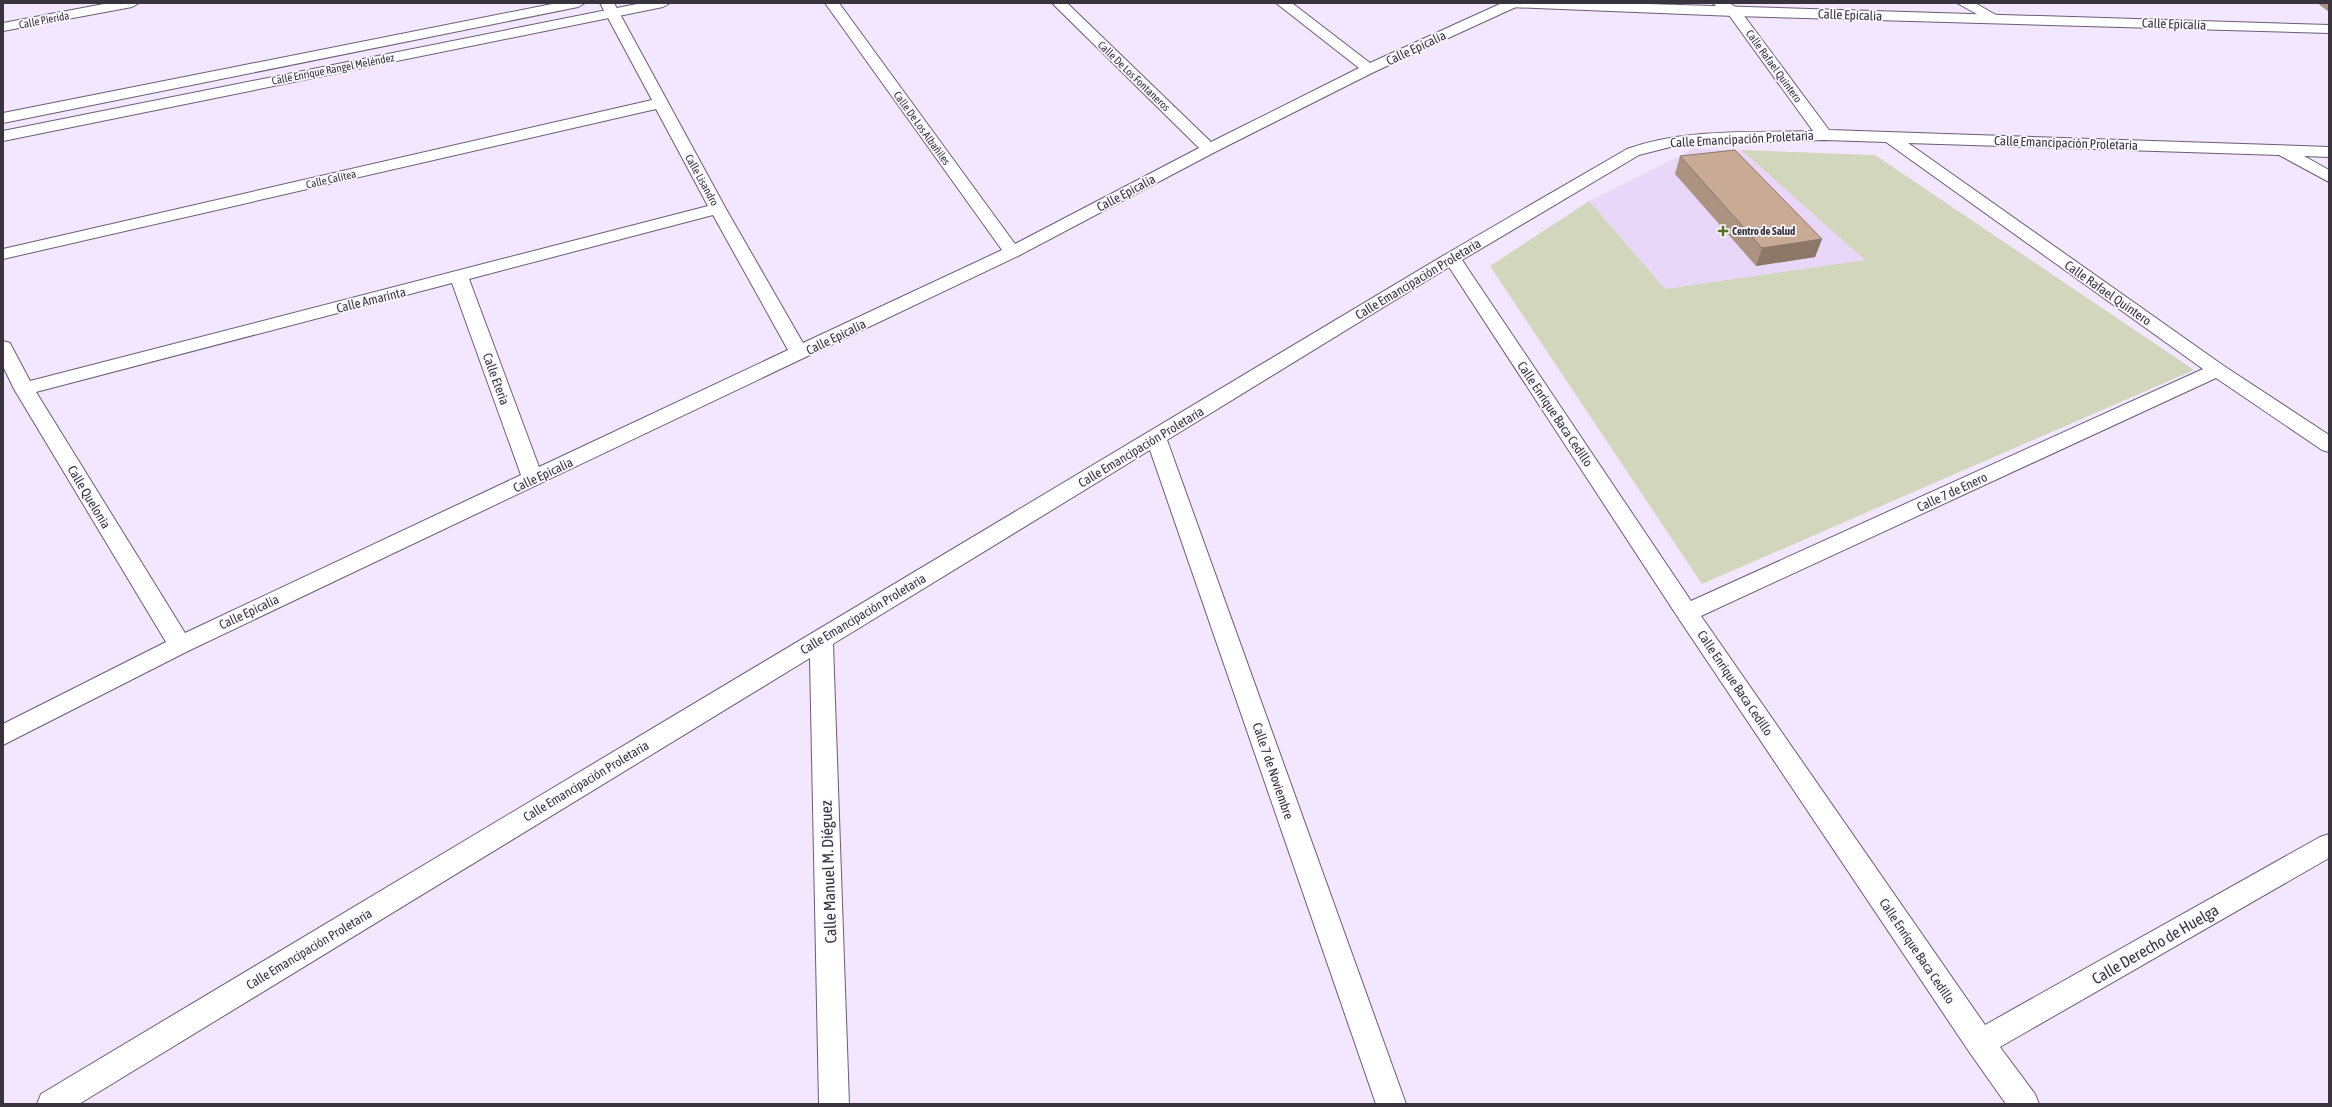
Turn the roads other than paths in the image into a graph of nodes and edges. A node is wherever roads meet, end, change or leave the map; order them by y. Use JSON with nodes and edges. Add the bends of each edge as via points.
{"nodes":[{"id":1,"x":132,"y":3,"type":"edge"},
{"id":2,"x":578,"y":3,"type":"edge"},
{"id":3,"x":663,"y":3,"type":"edge"},
{"id":4,"x":832,"y":3,"type":"edge"},
{"id":5,"x":1059,"y":3,"type":"edge"},
{"id":6,"x":1283,"y":3,"type":"edge"},
{"id":7,"x":1719,"y":3,"type":"edge"},
{"id":8,"x":1964,"y":3,"type":"edge"},
{"id":9,"x":1510,"y":4,"type":"edge"},
{"id":10,"x":610,"y":8,"type":"edge"},
{"id":11,"x":1734,"y":12,"type":"junction"},
{"id":12,"x":1996,"y":19,"type":"junction"},
{"id":13,"x":3,"y":27,"type":"edge"},
{"id":14,"x":2329,"y":29,"type":"edge"},
{"id":15,"x":1369,"y":69,"type":"junction"},
{"id":16,"x":660,"y":103,"type":"junction"},
{"id":17,"x":3,"y":118,"type":"edge"},
{"id":18,"x":3,"y":136,"type":"edge"},
{"id":19,"x":1824,"y":136,"type":"junction"},
{"id":20,"x":1890,"y":137,"type":"junction"},
{"id":21,"x":1209,"y":150,"type":"junction"},
{"id":22,"x":2281,"y":150,"type":"junction"},
{"id":23,"x":2329,"y":152,"type":"edge"},
{"id":24,"x":2329,"y":177,"type":"edge"},
{"id":25,"x":718,"y":209,"type":"junction"},
{"id":26,"x":1012,"y":252,"type":"junction"},
{"id":27,"x":3,"y":254,"type":"edge"},
{"id":28,"x":1452,"y":258,"type":"junction"},
{"id":29,"x":459,"y":277,"type":"junction"},
{"id":30,"x":3,"y":347,"type":"edge"},
{"id":31,"x":800,"y":354,"type":"junction"},
{"id":32,"x":2217,"y":370,"type":"junction"},
{"id":33,"x":24,"y":389,"type":"junction"},
{"id":34,"x":1156,"y":438,"type":"junction"},
{"id":35,"x":2329,"y":445,"type":"edge"},
{"id":36,"x":533,"y":480,"type":"junction"},
{"id":37,"x":1687,"y":613,"type":"junction"},
{"id":38,"x":821,"y":639,"type":"junction"},
{"id":39,"x":180,"y":645,"type":"junction"},
{"id":40,"x":3,"y":735,"type":"edge"},
{"id":41,"x":2329,"y":845,"type":"edge"},
{"id":42,"x":1980,"y":1043,"type":"junction"},
{"id":43,"x":52,"y":1104,"type":"edge"},
{"id":44,"x":834,"y":1104,"type":"edge"},
{"id":45,"x":1391,"y":1104,"type":"edge"},
{"id":46,"x":2024,"y":1104,"type":"edge"}],
"edges":[{"from":1,"to":13,"type":"street","name":"Calle Pierida"},
{"from":2,"to":17,"type":"street","name":"Calle Enrique Rangel Meléndez"},
{"from":3,"to":10,"type":"street","name":"Calle Enrique Rangel Meléndez"},
{"from":4,"to":26,"type":"street","name":"Calle De Los Albañiles"},
{"from":5,"to":21,"type":"street","name":"Calle De Los Fontaneros"},
{"from":6,"to":15,"type":"street"},
{"from":7,"to":11,"type":"street","name":"Calle Rafael Quintero"},
{"from":8,"to":12,"type":"street"},
{"from":9,"to":11,"type":"street","name":"Calle Epicalia"},
{"from":9,"to":15,"type":"street","name":"Calle Epicalia"},
{"from":10,"to":16,"type":"street","name":"Calle Lisandro"},
{"from":10,"to":18,"type":"street","name":"Calle Enrique Rangel Meléndez"},
{"from":11,"to":12,"type":"street","name":"Calle Epicalia"},
{"from":11,"to":19,"type":"street","name":"Calle Rafael Quintero"},
{"from":12,"to":14,"type":"street","name":"Calle Epicalia"},
{"from":15,"to":21,"type":"street","name":"Calle Epicalia"},
{"from":16,"to":25,"type":"street","name":"Calle Lisandro"},
{"from":16,"to":27,"type":"street","name":"Calle Calitea"},
{"from":19,"to":20,"type":"street","name":"Calle Emancipación Proletaria"},
{"from":19,"to":28,"type":"street","name":"Calle Emancipación Proletaria","via":[[1678,140],[1653,145],[1633,152]]},
{"from":20,"to":22,"type":"street","name":"Calle Emancipación Proletaria"},
{"from":20,"to":32,"type":"street","name":"Calle Rafael Quintero"},
{"from":21,"to":26,"type":"street","name":"Calle Epicalia"},
{"from":22,"to":23,"type":"street","name":"Calle Emancipación Proletaria"},
{"from":22,"to":24,"type":"street"},
{"from":25,"to":29,"type":"street","name":"Calle Amarinta"},
{"from":25,"to":31,"type":"street","name":"Calle Lisandro"},
{"from":26,"to":31,"type":"street","name":"Calle Epicalia"},
{"from":28,"to":34,"type":"street","name":"Calle Emancipación Proletaria"},
{"from":28,"to":37,"type":"street","name":"Calle Enrique Baca Cedillo"},
{"from":29,"to":33,"type":"street","name":"Calle Amarinta"},
{"from":29,"to":36,"type":"street","name":"Calle Eteria"},
{"from":30,"to":33,"type":"street","name":"Calle Quelonia"},
{"from":31,"to":36,"type":"street","name":"Calle Epicalia"},
{"from":32,"to":35,"type":"street","name":"Calle Rafael Quintero"},
{"from":32,"to":37,"type":"street","name":"Calle 7 de Enero"},
{"from":33,"to":39,"type":"street","name":"Calle Quelonia"},
{"from":34,"to":38,"type":"street","name":"Calle Emancipación Proletaria"},
{"from":34,"to":45,"type":"street","name":"Calle 7 de Noviembre"},
{"from":36,"to":39,"type":"street","name":"Calle Epicalia"},
{"from":37,"to":42,"type":"street","name":"Calle Enrique Baca Cedillo"},
{"from":38,"to":43,"type":"street","name":"Calle Emancipación Proletaria"},
{"from":38,"to":44,"type":"street","name":"Calle Manuel M. Diéguez"},
{"from":39,"to":40,"type":"street","name":"Calle Epicalia"},
{"from":41,"to":42,"type":"street","name":"Calle Derecho de Huelga"},
{"from":42,"to":46,"type":"street","name":"Calle Enrique Baca Cedillo"}]}
